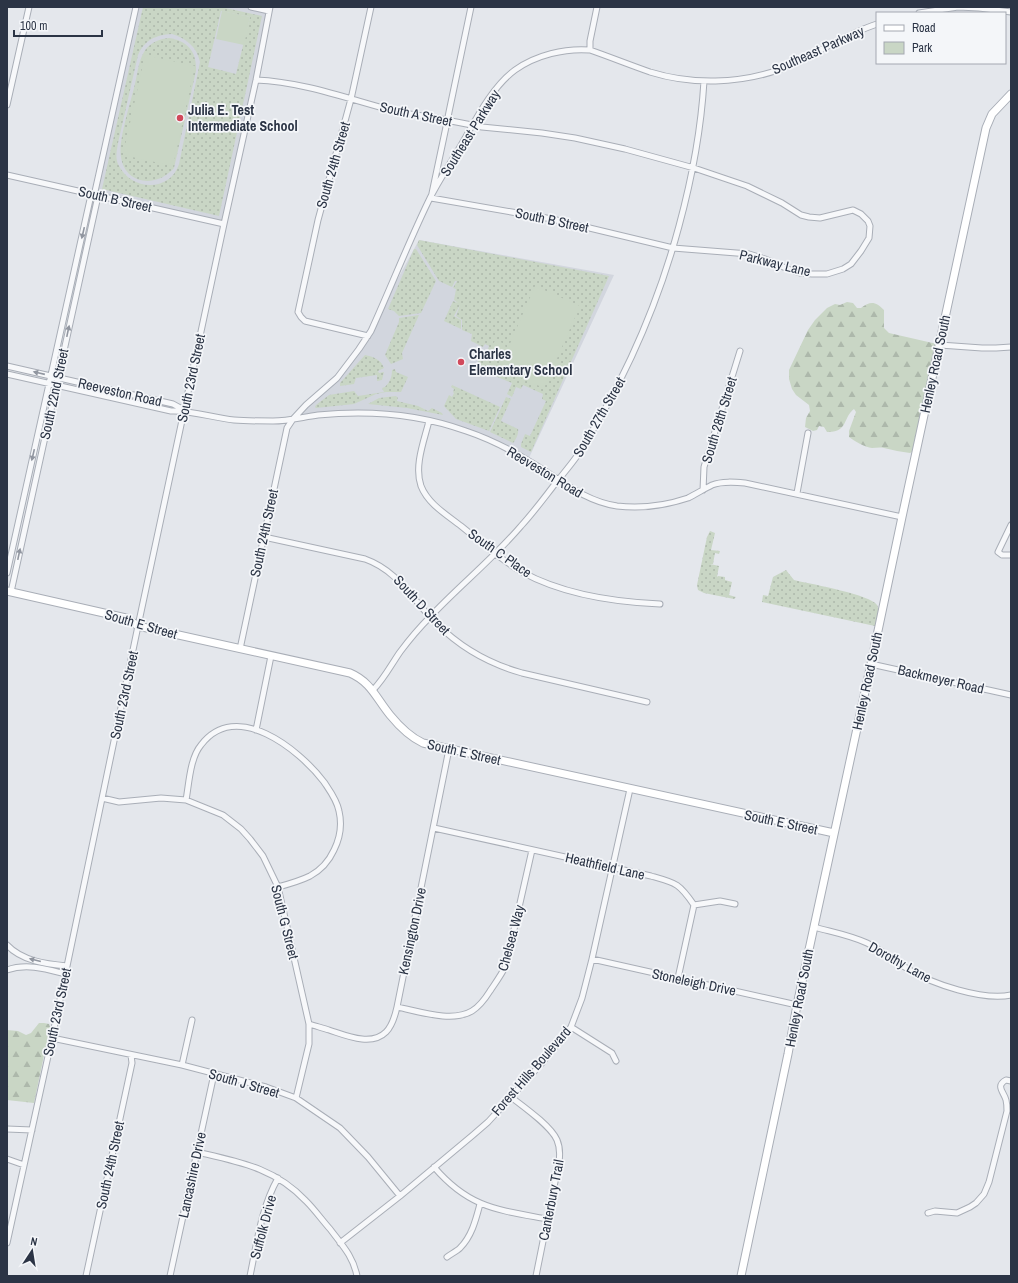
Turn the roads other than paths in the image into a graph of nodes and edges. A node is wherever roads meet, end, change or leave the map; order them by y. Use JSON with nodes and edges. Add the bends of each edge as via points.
{"nodes":[{"id":1,"x":29,"y":7,"type":"edge"},
{"id":2,"x":136,"y":7,"type":"edge"},
{"id":3,"x":251,"y":7,"type":"edge"},
{"id":4,"x":371,"y":7,"type":"edge"},
{"id":5,"x":471,"y":7,"type":"edge"},
{"id":6,"x":597,"y":7,"type":"edge"},
{"id":7,"x":270,"y":9,"type":"edge"},
{"id":8,"x":926,"y":12,"type":"edge"},
{"id":9,"x":1011,"y":12,"type":"edge"},
{"id":10,"x":876,"y":24,"type":"edge"},
{"id":11,"x":590,"y":50,"type":"junction"},
{"id":12,"x":256,"y":80,"type":"junction"},
{"id":13,"x":704,"y":82,"type":"junction"},
{"id":14,"x":1011,"y":94,"type":"edge"},
{"id":15,"x":351,"y":99,"type":"junction"},
{"id":16,"x":7,"y":105,"type":"edge"},
{"id":17,"x":447,"y":120,"type":"junction"},
{"id":18,"x":472,"y":125,"type":"junction"},
{"id":19,"x":694,"y":168,"type":"junction"},
{"id":20,"x":7,"y":175,"type":"edge"},
{"id":21,"x":95,"y":196,"type":"junction"},
{"id":22,"x":431,"y":198,"type":"junction"},
{"id":23,"x":224,"y":224,"type":"junction"},
{"id":24,"x":673,"y":248,"type":"junction"},
{"id":25,"x":368,"y":336,"type":"junction"},
{"id":26,"x":940,"y":345,"type":"junction"},
{"id":27,"x":1011,"y":347,"type":"edge"},
{"id":28,"x":740,"y":351,"type":"dead end"},
{"id":29,"x":7,"y":366,"type":"edge"},
{"id":30,"x":7,"y":374,"type":"edge"},
{"id":31,"x":51,"y":376,"type":"junction"},
{"id":32,"x":58,"y":378,"type":"junction"},
{"id":33,"x":49,"y":384,"type":"junction"},
{"id":34,"x":56,"y":385,"type":"junction"},
{"id":35,"x":184,"y":411,"type":"junction"},
{"id":36,"x":293,"y":419,"type":"junction"},
{"id":37,"x":429,"y":421,"type":"junction"},
{"id":38,"x":808,"y":433,"type":"dead end"},
{"id":39,"x":558,"y":480,"type":"junction"},
{"id":40,"x":703,"y":490,"type":"junction"},
{"id":41,"x":797,"y":493,"type":"junction"},
{"id":42,"x":902,"y":516,"type":"junction"},
{"id":43,"x":1011,"y":525,"type":"edge"},
{"id":44,"x":264,"y":537,"type":"junction"},
{"id":45,"x":496,"y":553,"type":"junction"},
{"id":46,"x":1011,"y":555,"type":"edge"},
{"id":47,"x":7,"y":573,"type":"edge"},
{"id":48,"x":9,"y":591,"type":"edge"},
{"id":49,"x":660,"y":604,"type":"dead end"},
{"id":50,"x":430,"y":617,"type":"junction"},
{"id":51,"x":138,"y":626,"type":"junction"},
{"id":52,"x":240,"y":649,"type":"junction"},
{"id":53,"x":271,"y":656,"type":"junction"},
{"id":54,"x":871,"y":664,"type":"junction"},
{"id":55,"x":373,"y":690,"type":"junction"},
{"id":56,"x":1011,"y":695,"type":"edge"},
{"id":57,"x":647,"y":702,"type":"dead end"},
{"id":58,"x":256,"y":730,"type":"junction"},
{"id":59,"x":449,"y":749,"type":"junction"},
{"id":60,"x":630,"y":789,"type":"junction"},
{"id":61,"x":102,"y":798,"type":"junction"},
{"id":62,"x":186,"y":800,"type":"junction"},
{"id":63,"x":434,"y":828,"type":"junction"},
{"id":64,"x":834,"y":833,"type":"junction"},
{"id":65,"x":532,"y":850,"type":"junction"},
{"id":66,"x":613,"y":868,"type":"junction"},
{"id":67,"x":278,"y":887,"type":"junction"},
{"id":68,"x":735,"y":904,"type":"dead end"},
{"id":69,"x":694,"y":905,"type":"junction"},
{"id":70,"x":814,"y":927,"type":"junction"},
{"id":71,"x":7,"y":945,"type":"edge"},
{"id":72,"x":592,"y":960,"type":"junction"},
{"id":73,"x":67,"y":966,"type":"junction"},
{"id":74,"x":7,"y":970,"type":"edge"},
{"id":75,"x":65,"y":974,"type":"junction"},
{"id":76,"x":678,"y":978,"type":"junction"},
{"id":77,"x":1011,"y":995,"type":"edge"},
{"id":78,"x":797,"y":1005,"type":"junction"},
{"id":79,"x":397,"y":1007,"type":"junction"},
{"id":80,"x":192,"y":1020,"type":"dead end"},
{"id":81,"x":308,"y":1024,"type":"junction"},
{"id":82,"x":571,"y":1027,"type":"junction"},
{"id":83,"x":52,"y":1038,"type":"junction"},
{"id":84,"x":131,"y":1055,"type":"junction"},
{"id":85,"x":616,"y":1061,"type":"dead end"},
{"id":86,"x":182,"y":1065,"type":"junction"},
{"id":87,"x":214,"y":1074,"type":"junction"},
{"id":88,"x":1011,"y":1082,"type":"edge"},
{"id":89,"x":511,"y":1097,"type":"junction"},
{"id":90,"x":296,"y":1098,"type":"junction"},
{"id":91,"x":7,"y":1129,"type":"edge"},
{"id":92,"x":32,"y":1130,"type":"junction"},
{"id":93,"x":197,"y":1152,"type":"junction"},
{"id":94,"x":7,"y":1159,"type":"edge"},
{"id":95,"x":24,"y":1165,"type":"junction"},
{"id":96,"x":434,"y":1167,"type":"junction"},
{"id":97,"x":278,"y":1178,"type":"junction"},
{"id":98,"x":400,"y":1196,"type":"junction"},
{"id":99,"x":480,"y":1204,"type":"junction"},
{"id":100,"x":928,"y":1213,"type":"dead end"},
{"id":101,"x":547,"y":1219,"type":"junction"},
{"id":102,"x":7,"y":1243,"type":"edge"},
{"id":103,"x":340,"y":1243,"type":"junction"},
{"id":104,"x":447,"y":1256,"type":"dead end"},
{"id":105,"x":86,"y":1276,"type":"edge"},
{"id":106,"x":170,"y":1276,"type":"edge"},
{"id":107,"x":250,"y":1276,"type":"edge"},
{"id":108,"x":358,"y":1276,"type":"edge"},
{"id":109,"x":536,"y":1276,"type":"edge"},
{"id":110,"x":741,"y":1276,"type":"edge"}],
"edges":[{"from":1,"to":16,"type":"street"},
{"from":2,"to":21,"type":"street","name":"South 22nd Street"},
{"from":3,"to":7,"type":"street"},
{"from":4,"to":15,"type":"street","name":"South 24th Street"},
{"from":5,"to":17,"type":"street"},
{"from":6,"to":11,"type":"street"},
{"from":7,"to":12,"type":"street","name":"South 23rd Street"},
{"from":8,"to":9,"type":"street","via":[[958,7]]},
{"from":10,"to":13,"type":"street","name":"Southeast Parkway","via":[[780,69],[739,79]]},
{"from":11,"to":13,"type":"street","name":"Southeast Parkway","via":[[650,72]]},
{"from":11,"to":18,"type":"street","name":"Southeast Parkway","via":[[549,54],[516,69],[501,83]]},
{"from":12,"to":15,"type":"street","name":"South A Street","via":[[297,85]]},
{"from":12,"to":23,"type":"street","name":"South 23rd Street"},
{"from":13,"to":19,"type":"street","name":"South 27th Street"},
{"from":14,"to":26,"type":"street","name":"Henley Road South","via":[[992,114],[986,128]]},
{"from":15,"to":17,"type":"street","name":"South A Street","via":[[399,112]]},
{"from":15,"to":25,"type":"street","name":"South 24th Street","via":[[319,216],[299,314],[305,322]]},
{"from":17,"to":18,"type":"street","name":"South A Street"},
{"from":17,"to":22,"type":"street"},
{"from":18,"to":19,"type":"street","name":"South A Street","via":[[575,138]]},
{"from":18,"to":22,"type":"street","name":"Southeast Parkway"},
{"from":19,"to":24,"type":"street","name":"South 27th Street"},
{"from":19,"to":24,"type":"street","name":"Parkway Lane","via":[[747,186],[808,217],[820,218],[858,211],[868,221],[870,233],[851,264],[827,274],[800,273],[749,254]]},
{"from":20,"to":21,"type":"street","name":"South B Street"},
{"from":21,"to":23,"type":"street","name":"South B Street"},
{"from":21,"to":31,"type":"street","name":"South 22nd Street","one_way":true},
{"from":32,"to":21,"type":"street","name":"South 22nd Street","one_way":true},
{"from":22,"to":24,"type":"street","name":"South B Street","via":[[553,220]]},
{"from":22,"to":25,"type":"street","name":"Southeast Parkway"},
{"from":23,"to":35,"type":"street","name":"South 23rd Street"},
{"from":24,"to":39,"type":"street","name":"South 27th Street","via":[[656,299],[629,364],[606,409],[576,458]]},
{"from":25,"to":36,"type":"street","name":"Southeast Parkway","via":[[337,378]]},
{"from":26,"to":27,"type":"street"},
{"from":26,"to":42,"type":"street","name":"Henley Road South"},
{"from":28,"to":40,"type":"street","name":"South 28th Street","via":[[704,467]]},
{"from":31,"to":29,"type":"street","name":"Reeveston Road","one_way":true},
{"from":30,"to":33,"type":"street","name":"Reeveston Road"},
{"from":31,"to":32,"type":"street","name":"Reeveston Road"},
{"from":31,"to":33,"type":"street","name":"South 22nd Street"},
{"from":32,"to":34,"type":"street","name":"South 22nd Street"},
{"from":32,"to":35,"type":"street","name":"Reeveston Road","via":[[173,404]]},
{"from":33,"to":34,"type":"street","name":"Reeveston Road"},
{"from":33,"to":47,"type":"street","name":"South 22nd Street","one_way":true},
{"from":34,"to":35,"type":"street","name":"Reeveston Road","via":[[171,411]]},
{"from":48,"to":34,"type":"street","name":"South 22nd Street","one_way":true},
{"from":35,"to":36,"type":"street","name":"Reeveston Road","via":[[234,420]]},
{"from":35,"to":51,"type":"street","name":"South 23rd Street"},
{"from":36,"to":37,"type":"street","name":"Reeveston Road","via":[[379,413]]},
{"from":36,"to":44,"type":"street","name":"South 24th Street","via":[[287,428]]},
{"from":37,"to":39,"type":"street","name":"Reeveston Road","via":[[487,438],[535,464]]},
{"from":37,"to":45,"type":"street","name":"South C Place","via":[[419,466],[421,487],[431,502]]},
{"from":38,"to":41,"type":"street"},
{"from":39,"to":40,"type":"street","name":"Reeveston Road","via":[[587,497],[615,506],[636,508],[661,506]]},
{"from":39,"to":45,"type":"street","name":"South 27th Street"},
{"from":40,"to":41,"type":"street","name":"Reeveston Road","via":[[729,482]]},
{"from":41,"to":42,"type":"street","name":"Reeveston Road"},
{"from":42,"to":54,"type":"street","name":"Henley Road South"},
{"from":43,"to":46,"type":"street","via":[[998,552],[1002,555]]},
{"from":44,"to":50,"type":"street","name":"South D Street","via":[[376,563],[392,573]]},
{"from":44,"to":52,"type":"street","name":"South 24th Street"},
{"from":45,"to":49,"type":"street","name":"South C Place","via":[[521,571],[568,590],[617,601]]},
{"from":45,"to":50,"type":"street","name":"South 27th Street"},
{"from":48,"to":51,"type":"street","name":"South E Street","via":[[126,618]]},
{"from":50,"to":55,"type":"street","name":"South 27th Street","via":[[401,652],[382,682]]},
{"from":50,"to":57,"type":"street","name":"South D Street","via":[[459,643],[504,668]]},
{"from":51,"to":52,"type":"street","name":"South E Street"},
{"from":51,"to":61,"type":"street","name":"South 23rd Street"},
{"from":52,"to":53,"type":"street","name":"South E Street"},
{"from":53,"to":55,"type":"street","name":"South E Street","via":[[350,673],[363,680]]},
{"from":53,"to":58,"type":"street"},
{"from":54,"to":56,"type":"street","name":"Backmeyer Road"},
{"from":54,"to":64,"type":"street","name":"Henley Road South"},
{"from":55,"to":59,"type":"street","name":"South E Street","via":[[390,715],[407,732],[423,743]]},
{"from":58,"to":62,"type":"street","via":[[236,726],[224,728],[214,732],[202,743],[194,759]]},
{"from":58,"to":67,"type":"street","via":[[282,742],[310,766],[330,792],[339,812],[340,834],[328,862],[310,876]]},
{"from":59,"to":60,"type":"street","name":"South E Street"},
{"from":59,"to":63,"type":"street","name":"Kensington Drive"},
{"from":60,"to":64,"type":"street","name":"South E Street"},
{"from":60,"to":66,"type":"street","name":"Forest Hills Boulevard"},
{"from":61,"to":62,"type":"street","name":"South G Street","via":[[119,802],[161,798]]},
{"from":61,"to":73,"type":"street","name":"South 23rd Street"},
{"from":62,"to":67,"type":"street","name":"South G Street","via":[[223,815],[241,829],[263,856]]},
{"from":63,"to":65,"type":"street","name":"Heathfield Lane"},
{"from":63,"to":79,"type":"street","name":"Kensington Drive"},
{"from":64,"to":70,"type":"street","name":"Henley Road South"},
{"from":65,"to":66,"type":"street","name":"Heathfield Lane"},
{"from":65,"to":79,"type":"street","name":"Chelsea Way","via":[[506,965],[484,1001],[470,1012],[454,1017]]},
{"from":66,"to":69,"type":"street","name":"Heathfield Lane","via":[[670,881],[679,886]]},
{"from":66,"to":72,"type":"street","name":"Forest Hills Boulevard"},
{"from":67,"to":81,"type":"street","name":"South G Street"},
{"from":68,"to":69,"type":"street","via":[[720,901]]},
{"from":69,"to":76,"type":"street"},
{"from":70,"to":77,"type":"street","name":"Dorothy Lane","via":[[849,936],[867,944],[935,982],[974,995]]},
{"from":70,"to":78,"type":"street","name":"Henley Road South"},
{"from":73,"to":71,"type":"street","one_way":true,"via":[[26,958]]},
{"from":72,"to":76,"type":"street","name":"Stoneleigh Drive"},
{"from":72,"to":82,"type":"street","name":"Forest Hills Boulevard"},
{"from":73,"to":75,"type":"street","name":"South 23rd Street"},
{"from":74,"to":75,"type":"street","via":[[18,966],[35,967]]},
{"from":75,"to":83,"type":"street","name":"South 23rd Street"},
{"from":76,"to":78,"type":"street","name":"Stoneleigh Drive"},
{"from":78,"to":110,"type":"street","name":"Henley Road South"},
{"from":79,"to":81,"type":"street","name":"Kensington Drive","via":[[385,1033],[370,1038],[352,1038]]},
{"from":80,"to":86,"type":"street"},
{"from":81,"to":90,"type":"street","name":"South G Street","via":[[308,1044]]},
{"from":82,"to":85,"type":"street","via":[[612,1052]]},
{"from":82,"to":89,"type":"street","name":"Forest Hills Boulevard"},
{"from":83,"to":84,"type":"street","name":"South J Street"},
{"from":83,"to":92,"type":"street","name":"South 23rd Street"},
{"from":84,"to":86,"type":"street","name":"South J Street"},
{"from":84,"to":105,"type":"street","name":"South 24th Street","via":[[129,1076]]},
{"from":86,"to":87,"type":"street","name":"South J Street"},
{"from":87,"to":90,"type":"street","name":"South J Street","via":[[266,1087]]},
{"from":87,"to":93,"type":"street","name":"Lancashire Drive"},
{"from":88,"to":100,"type":"street","via":[[1006,1080],[1000,1085],[1007,1111],[984,1194],[976,1203],[958,1213]]},
{"from":89,"to":96,"type":"street","name":"Forest Hills Boulevard","via":[[474,1135]]},
{"from":89,"to":101,"type":"street","name":"Canterbury Trail","via":[[549,1129],[558,1141],[559,1162]]},
{"from":90,"to":98,"type":"street","name":"South J Street","via":[[340,1128]]},
{"from":91,"to":92,"type":"street"},
{"from":92,"to":95,"type":"street","name":"South 23rd Street"},
{"from":93,"to":97,"type":"street","via":[[247,1164]]},
{"from":93,"to":106,"type":"street","name":"Lancashire Drive"},
{"from":94,"to":95,"type":"street"},
{"from":95,"to":102,"type":"street","name":"South 23rd Street"},
{"from":96,"to":98,"type":"street","name":"Forest Hills Boulevard"},
{"from":96,"to":99,"type":"street","via":[[452,1186]]},
{"from":97,"to":103,"type":"street","via":[[307,1202]]},
{"from":97,"to":107,"type":"street","name":"Suffolk Drive","via":[[265,1209]]},
{"from":98,"to":103,"type":"street","name":"Forest Hills Boulevard"},
{"from":99,"to":101,"type":"street"},
{"from":99,"to":104,"type":"street","via":[[470,1234],[460,1248]]},
{"from":101,"to":109,"type":"street","name":"Canterbury Trail"},
{"from":103,"to":108,"type":"street","via":[[353,1260]]}]}
